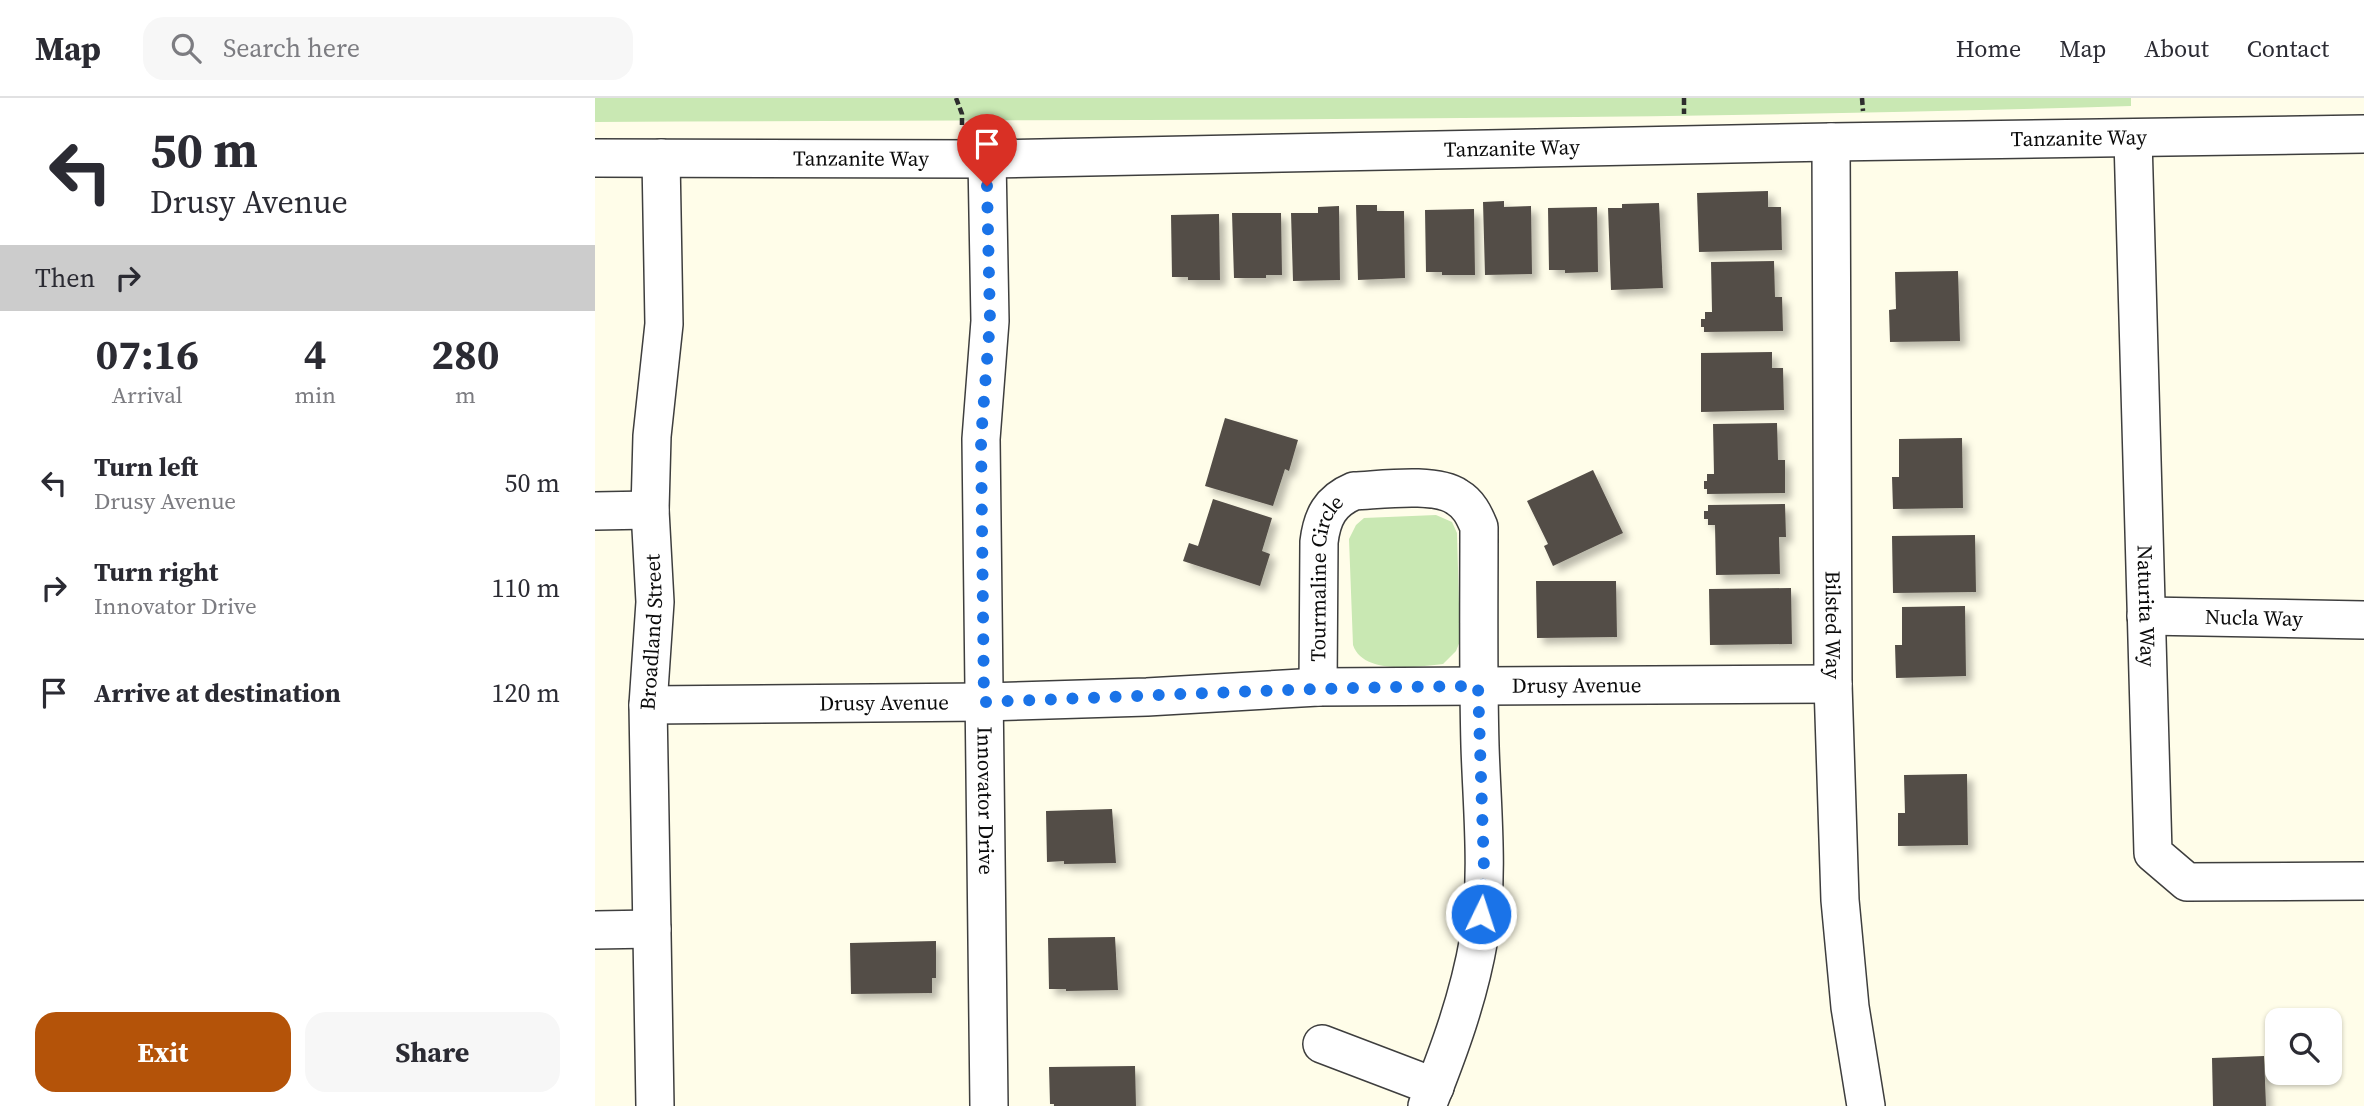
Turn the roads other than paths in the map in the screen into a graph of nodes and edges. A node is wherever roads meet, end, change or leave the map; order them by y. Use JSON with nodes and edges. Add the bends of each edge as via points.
{"nodes":[{"id":1,"x":2364,"y":134,"type":"edge"},
{"id":2,"x":2133,"y":139,"type":"junction"},
{"id":3,"x":1831,"y":142,"type":"junction"},
{"id":4,"x":661,"y":158,"type":"junction"},
{"id":5,"x":595,"y":159,"type":"edge"},
{"id":6,"x":987,"y":159,"type":"junction"},
{"id":7,"x":650,"y":510,"type":"junction"},
{"id":8,"x":595,"y":511,"type":"edge"},
{"id":9,"x":2146,"y":616,"type":"junction"},
{"id":10,"x":2364,"y":620,"type":"edge"},
{"id":11,"x":1833,"y":684,"type":"junction"},
{"id":12,"x":1478,"y":686,"type":"junction"},
{"id":13,"x":1318,"y":687,"type":"junction"},
{"id":14,"x":984,"y":702,"type":"junction"},
{"id":15,"x":648,"y":705,"type":"junction"},
{"id":16,"x":2364,"y":881,"type":"edge"},
{"id":17,"x":652,"y":929,"type":"junction"},
{"id":18,"x":595,"y":930,"type":"edge"},
{"id":19,"x":1322,"y":1044,"type":"dead end"},
{"id":20,"x":1431,"y":1096,"type":"edge"},
{"id":21,"x":655,"y":1106,"type":"edge"},
{"id":22,"x":989,"y":1106,"type":"edge"},
{"id":23,"x":1867,"y":1106,"type":"edge"}],
"edges":[{"from":1,"to":2,"type":"street","name":"Tanzanite Way"},
{"from":2,"to":3,"type":"street","name":"Tanzanite Way"},
{"from":2,"to":9,"type":"street","name":"Naturita Way"},
{"from":3,"to":6,"type":"street","name":"Tanzanite Way"},
{"from":3,"to":11,"type":"street","name":"Bilsted Way"},
{"from":4,"to":5,"type":"street","name":"Tanzanite Way"},
{"from":4,"to":6,"type":"street","name":"Tanzanite Way"},
{"from":4,"to":7,"type":"street","name":"Broadland Street","via":[[664,324],[652,436]]},
{"from":6,"to":14,"type":"street","name":"Innovator Drive","via":[[990,321],[981,439]]},
{"from":7,"to":8,"type":"street"},
{"from":7,"to":15,"type":"street","name":"Broadland Street","via":[[655,602]]},
{"from":9,"to":10,"type":"street","name":"Nucla Way"},
{"from":9,"to":16,"type":"street","name":"Naturita Way","via":[[2154,853],[2187,882]]},
{"from":11,"to":12,"type":"street","name":"Drusy Avenue"},
{"from":11,"to":23,"type":"street","name":"Bilsted Way","via":[[1840,900],[1850,1007]]},
{"from":12,"to":13,"type":"street","name":"Drusy Avenue"},
{"from":12,"to":13,"type":"street","name":"Tourmaline Circle","via":[[1479,527],[1471,509],[1456,495],[1436,489],[1354,491],[1331,505],[1321,522],[1319,542]]},
{"from":12,"to":20,"type":"street","name":"Tourmaline Circle","via":[[1484,869],[1479,936],[1466,1002]]},
{"from":13,"to":14,"type":"street","name":"Drusy Avenue"},
{"from":14,"to":15,"type":"street","name":"Drusy Avenue"},
{"from":14,"to":22,"type":"street","name":"Innovator Drive"},
{"from":15,"to":17,"type":"street","name":"Broadland Street"},
{"from":17,"to":18,"type":"street"},
{"from":17,"to":21,"type":"street","name":"Broadland Street"},
{"from":19,"to":20,"type":"street"}]}
